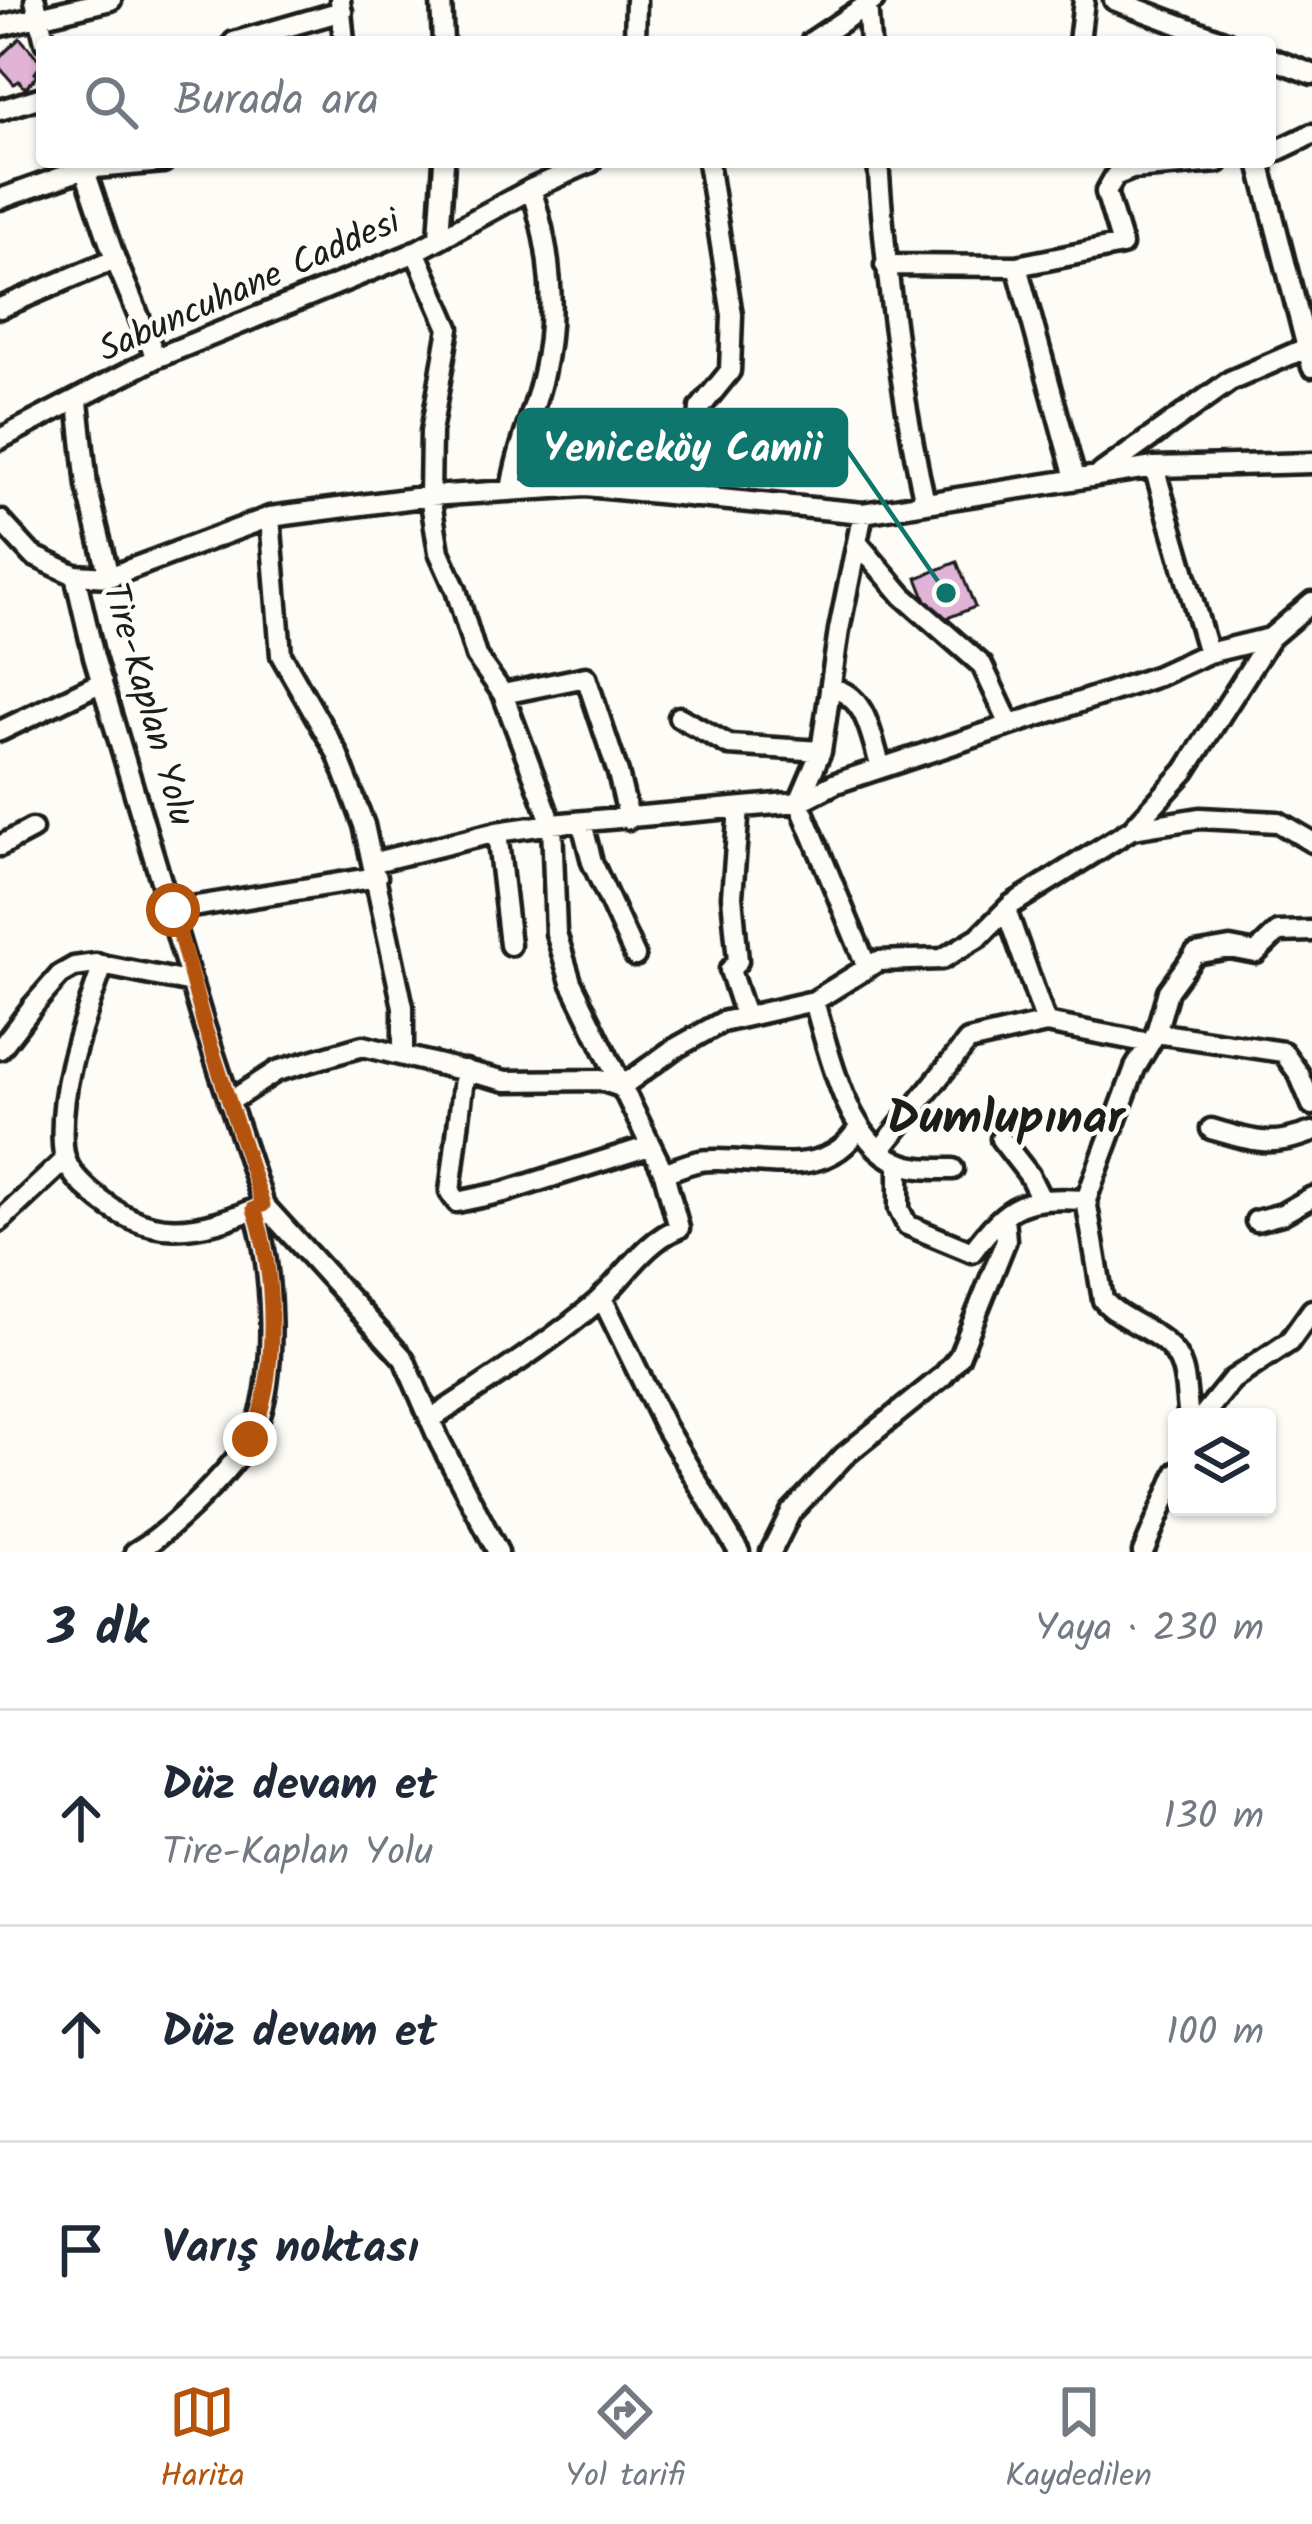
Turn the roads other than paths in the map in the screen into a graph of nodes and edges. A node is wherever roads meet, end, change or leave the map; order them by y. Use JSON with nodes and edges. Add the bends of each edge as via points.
{"nodes":[{"id":1,"x":111,"y":0,"type":"edge"},
{"id":2,"x":441,"y":0,"type":"edge"},
{"id":3,"x":636,"y":0,"type":"edge"},
{"id":4,"x":1084,"y":0,"type":"edge"},
{"id":5,"x":1114,"y":0,"type":"edge"},
{"id":6,"x":870,"y":2,"type":"edge"},
{"id":7,"x":341,"y":5,"type":"edge"},
{"id":8,"x":37,"y":9,"type":"edge"},
{"id":9,"x":0,"y":26,"type":"edge"},
{"id":10,"x":251,"y":36,"type":"edge"},
{"id":11,"x":344,"y":36,"type":"edge"},
{"id":12,"x":443,"y":36,"type":"edge"},
{"id":13,"x":635,"y":36,"type":"edge"},
{"id":14,"x":820,"y":36,"type":"edge"},
{"id":15,"x":870,"y":36,"type":"edge"},
{"id":16,"x":1080,"y":36,"type":"edge"},
{"id":17,"x":1210,"y":36,"type":"edge"},
{"id":18,"x":1276,"y":60,"type":"edge"},
{"id":19,"x":1305,"y":71,"type":"edge"},
{"id":20,"x":1312,"y":94,"type":"edge"},
{"id":21,"x":36,"y":100,"type":"edge"},
{"id":22,"x":0,"y":110,"type":"edge"},
{"id":23,"x":1312,"y":134,"type":"edge"},
{"id":24,"x":1276,"y":151,"type":"edge"},
{"id":25,"x":78,"y":168,"type":"edge"},
{"id":26,"x":84,"y":168,"type":"edge"},
{"id":27,"x":444,"y":168,"type":"edge"},
{"id":28,"x":578,"y":168,"type":"edge"},
{"id":29,"x":709,"y":168,"type":"edge"},
{"id":30,"x":878,"y":168,"type":"edge"},
{"id":31,"x":1126,"y":168,"type":"edge"},
{"id":32,"x":1261,"y":168,"type":"edge"},
{"id":33,"x":531,"y":189,"type":"junction"},
{"id":34,"x":0,"y":199,"type":"edge"},
{"id":35,"x":439,"y":237,"type":"junction"},
{"id":36,"x":415,"y":251,"type":"junction"},
{"id":37,"x":115,"y":259,"type":"junction"},
{"id":38,"x":885,"y":265,"type":"junction"},
{"id":39,"x":1017,"y":266,"type":"junction"},
{"id":40,"x":0,"y":308,"type":"edge"},
{"id":41,"x":156,"y":358,"type":"junction"},
{"id":42,"x":1309,"y":358,"type":"edge"},
{"id":43,"x":78,"y":402,"type":"junction"},
{"id":44,"x":0,"y":439,"type":"edge"},
{"id":45,"x":1312,"y":463,"type":"edge"},
{"id":46,"x":1154,"y":467,"type":"junction"},
{"id":47,"x":1098,"y":475,"type":"junction"},
{"id":48,"x":1075,"y":478,"type":"junction"},
{"id":49,"x":511,"y":491,"type":"junction"},
{"id":50,"x":430,"y":496,"type":"junction"},
{"id":51,"x":693,"y":497,"type":"junction"},
{"id":52,"x":925,"y":502,"type":"junction"},
{"id":53,"x":863,"y":513,"type":"junction"},
{"id":54,"x":270,"y":517,"type":"junction"},
{"id":55,"x":0,"y":520,"type":"edge"},
{"id":56,"x":857,"y":542,"type":"junction"},
{"id":57,"x":75,"y":575,"type":"junction"},
{"id":58,"x":109,"y":577,"type":"junction"},
{"id":59,"x":1312,"y":602,"type":"edge"},
{"id":60,"x":1270,"y":638,"type":"junction"},
{"id":61,"x":1208,"y":652,"type":"junction"},
{"id":62,"x":102,"y":682,"type":"junction"},
{"id":63,"x":830,"y":688,"type":"junction"},
{"id":64,"x":503,"y":694,"type":"junction"},
{"id":65,"x":679,"y":717,"type":"dead end"},
{"id":66,"x":1010,"y":724,"type":"junction"},
{"id":67,"x":0,"y":731,"type":"edge"},
{"id":68,"x":821,"y":751,"type":"junction"},
{"id":69,"x":881,"y":767,"type":"junction"},
{"id":70,"x":800,"y":802,"type":"junction"},
{"id":71,"x":739,"y":808,"type":"junction"},
{"id":72,"x":628,"y":819,"type":"junction"},
{"id":73,"x":582,"y":823,"type":"junction"},
{"id":74,"x":552,"y":824,"type":"junction"},
{"id":75,"x":32,"y":830,"type":"dead end"},
{"id":76,"x":1132,"y":830,"type":"junction"},
{"id":77,"x":497,"y":832,"type":"junction"},
{"id":78,"x":1312,"y":842,"type":"edge"},
{"id":79,"x":0,"y":846,"type":"edge"},
{"id":80,"x":376,"y":870,"type":"junction"},
{"id":81,"x":173,"y":910,"type":"junction"},
{"id":82,"x":1006,"y":910,"type":"junction"},
{"id":83,"x":1312,"y":931,"type":"edge"},
{"id":84,"x":510,"y":945,"type":"dead end"},
{"id":85,"x":635,"y":956,"type":"dead end"},
{"id":86,"x":103,"y":965,"type":"junction"},
{"id":87,"x":867,"y":967,"type":"junction"},
{"id":88,"x":193,"y":983,"type":"junction"},
{"id":89,"x":814,"y":1000,"type":"junction"},
{"id":90,"x":745,"y":1016,"type":"junction"},
{"id":91,"x":1046,"y":1023,"type":"junction"},
{"id":92,"x":1153,"y":1038,"type":"junction"},
{"id":93,"x":0,"y":1049,"type":"edge"},
{"id":94,"x":403,"y":1055,"type":"junction"},
{"id":95,"x":465,"y":1070,"type":"junction"},
{"id":96,"x":621,"y":1087,"type":"junction"},
{"id":97,"x":229,"y":1102,"type":"junction"},
{"id":98,"x":1312,"y":1105,"type":"edge"},
{"id":99,"x":860,"y":1127,"type":"junction"},
{"id":100,"x":1211,"y":1129,"type":"dead end"},
{"id":101,"x":1312,"y":1132,"type":"edge"},
{"id":102,"x":1001,"y":1139,"type":"dead end"},
{"id":103,"x":650,"y":1146,"type":"junction"},
{"id":104,"x":881,"y":1149,"type":"junction"},
{"id":105,"x":65,"y":1160,"type":"junction"},
{"id":106,"x":899,"y":1162,"type":"junction"},
{"id":107,"x":953,"y":1169,"type":"dead end"},
{"id":108,"x":664,"y":1173,"type":"junction"},
{"id":109,"x":1040,"y":1197,"type":"junction"},
{"id":110,"x":1312,"y":1197,"type":"edge"},
{"id":111,"x":1086,"y":1200,"type":"junction"},
{"id":112,"x":259,"y":1207,"type":"junction"},
{"id":113,"x":1004,"y":1216,"type":"junction"},
{"id":114,"x":0,"y":1221,"type":"edge"},
{"id":115,"x":1256,"y":1221,"type":"dead end"},
{"id":116,"x":602,"y":1298,"type":"junction"},
{"id":117,"x":1312,"y":1310,"type":"edge"},
{"id":118,"x":1188,"y":1408,"type":"edge"},
{"id":119,"x":1209,"y":1408,"type":"edge"},
{"id":120,"x":430,"y":1420,"type":"junction"},
{"id":121,"x":1168,"y":1493,"type":"edge"},
{"id":122,"x":135,"y":1552,"type":"edge"},
{"id":123,"x":498,"y":1552,"type":"edge"},
{"id":124,"x":739,"y":1552,"type":"edge"},
{"id":125,"x":771,"y":1552,"type":"edge"},
{"id":126,"x":1143,"y":1552,"type":"edge"}],
"edges":[{"from":1,"to":8,"type":"street"},
{"from":2,"to":12,"type":"street"},
{"from":3,"to":13,"type":"street"},
{"from":4,"to":16,"type":"street"},
{"from":5,"to":17,"type":"street"},
{"from":6,"to":14,"type":"street"},
{"from":6,"to":15,"type":"street"},
{"from":7,"to":10,"type":"street"},
{"from":7,"to":11,"type":"street"},
{"from":8,"to":9,"type":"street"},
{"from":18,"to":19,"type":"street"},
{"from":19,"to":20,"type":"street"},
{"from":21,"to":22,"type":"street"},
{"from":23,"to":24,"type":"street"},
{"from":25,"to":34,"type":"street"},
{"from":26,"to":37,"type":"street"},
{"from":27,"to":35,"type":"street"},
{"from":28,"to":33,"type":"street","name":"Sabuncuhane Caddesi"},
{"from":29,"to":51,"type":"street","via":[[733,315],[730,371],[700,408]]},
{"from":30,"to":38,"type":"street"},
{"from":31,"to":39,"type":"street","via":[[1106,191],[1122,245]]},
{"from":32,"to":42,"type":"street"},
{"from":33,"to":35,"type":"street","name":"Sabuncuhane Caddesi"},
{"from":33,"to":49,"type":"street","via":[[553,305]]},
{"from":35,"to":36,"type":"street","name":"Sabuncuhane Caddesi"},
{"from":36,"to":41,"type":"street","name":"Sabuncuhane Caddesi"},
{"from":36,"to":50,"type":"street","via":[[449,328],[431,432]]},
{"from":37,"to":40,"type":"street"},
{"from":37,"to":41,"type":"street"},
{"from":38,"to":39,"type":"street"},
{"from":38,"to":52,"type":"street"},
{"from":39,"to":48,"type":"street"},
{"from":41,"to":43,"type":"street","name":"Sabuncuhane Caddesi"},
{"from":42,"to":47,"type":"street","via":[[1230,381]]},
{"from":43,"to":44,"type":"street","name":"Sabuncuhane Caddesi"},
{"from":43,"to":58,"type":"street"},
{"from":45,"to":46,"type":"street"},
{"from":46,"to":47,"type":"street"},
{"from":46,"to":61,"type":"street"},
{"from":47,"to":48,"type":"street"},
{"from":48,"to":52,"type":"street"},
{"from":49,"to":50,"type":"street"},
{"from":49,"to":51,"type":"street","via":[[586,486]]},
{"from":50,"to":54,"type":"street"},
{"from":50,"to":64,"type":"street","via":[[439,552],[476,656]]},
{"from":51,"to":53,"type":"street"},
{"from":52,"to":53,"type":"street"},
{"from":53,"to":56,"type":"street"},
{"from":54,"to":58,"type":"street"},
{"from":54,"to":80,"type":"street","via":[[281,656],[337,753]]},
{"from":55,"to":57,"type":"street","via":[[32,555]]},
{"from":56,"to":63,"type":"street"},
{"from":56,"to":66,"type":"street","via":[[903,596],[982,665]]},
{"from":57,"to":58,"type":"street"},
{"from":57,"to":62,"type":"street","name":"Tire-Kaplan Yolu"},
{"from":59,"to":60,"type":"street"},
{"from":60,"to":61,"type":"street"},
{"from":60,"to":76,"type":"street","via":[[1185,771]]},
{"from":61,"to":66,"type":"street"},
{"from":62,"to":67,"type":"street"},
{"from":62,"to":81,"type":"street","name":"Tire-Kaplan Yolu"},
{"from":63,"to":68,"type":"street"},
{"from":63,"to":69,"type":"street","via":[[862,708]]},
{"from":64,"to":72,"type":"street","via":[[586,677]]},
{"from":64,"to":74,"type":"street"},
{"from":65,"to":68,"type":"street","via":[[730,745]]},
{"from":66,"to":69,"type":"street"},
{"from":68,"to":70,"type":"street"},
{"from":69,"to":70,"type":"street"},
{"from":70,"to":71,"type":"street"},
{"from":70,"to":87,"type":"street"},
{"from":71,"to":72,"type":"street"},
{"from":71,"to":90,"type":"street","via":[[732,896],[738,961],[730,970]]},
{"from":72,"to":73,"type":"street"},
{"from":73,"to":74,"type":"street"},
{"from":73,"to":85,"type":"street"},
{"from":74,"to":77,"type":"street"},
{"from":74,"to":96,"type":"street","via":[[556,933]]},
{"from":75,"to":79,"type":"street"},
{"from":76,"to":78,"type":"street","via":[[1200,818],[1278,822]]},
{"from":76,"to":82,"type":"street"},
{"from":77,"to":80,"type":"street"},
{"from":77,"to":84,"type":"street"},
{"from":80,"to":81,"type":"street"},
{"from":80,"to":94,"type":"street","via":[[403,1007]]},
{"from":81,"to":88,"type":"street","name":"Tire-Kaplan Yolu"},
{"from":82,"to":87,"type":"street","via":[[942,959]]},
{"from":82,"to":91,"type":"street"},
{"from":83,"to":92,"type":"street","via":[[1278,932],[1256,953],[1195,954],[1168,991]]},
{"from":86,"to":88,"type":"street"},
{"from":86,"to":93,"type":"street","via":[[60,975]]},
{"from":86,"to":105,"type":"street","via":[[67,1078]]},
{"from":87,"to":89,"type":"street"},
{"from":88,"to":97,"type":"street","name":"Tire-Kaplan Yolu"},
{"from":89,"to":90,"type":"street"},
{"from":89,"to":99,"type":"street"},
{"from":90,"to":96,"type":"street","via":[[672,1050]]},
{"from":91,"to":92,"type":"street"},
{"from":91,"to":104,"type":"street","via":[[968,1041]]},
{"from":92,"to":98,"type":"street","via":[[1283,1052]]},
{"from":92,"to":111,"type":"street"},
{"from":94,"to":95,"type":"street"},
{"from":94,"to":97,"type":"street","via":[[363,1046],[277,1071]]},
{"from":95,"to":96,"type":"street","via":[[506,1081]]},
{"from":95,"to":103,"type":"street","via":[[450,1192],[457,1202]]},
{"from":96,"to":103,"type":"street"},
{"from":97,"to":112,"type":"street","name":"Tire-Kaplan Yolu"},
{"from":99,"to":104,"type":"street"},
{"from":99,"to":108,"type":"street","via":[[822,1159],[700,1161]]},
{"from":100,"to":101,"type":"street","via":[[1265,1144]]},
{"from":102,"to":109,"type":"street"},
{"from":103,"to":108,"type":"street"},
{"from":104,"to":106,"type":"street"},
{"from":105,"to":112,"type":"street","via":[[97,1198],[147,1226],[209,1227]]},
{"from":105,"to":114,"type":"street"},
{"from":106,"to":107,"type":"street"},
{"from":106,"to":113,"type":"street","via":[[899,1209],[912,1230],[971,1252]]},
{"from":108,"to":116,"type":"street","via":[[679,1228],[660,1235]]},
{"from":109,"to":111,"type":"street"},
{"from":109,"to":113,"type":"street"},
{"from":110,"to":115,"type":"street"},
{"from":111,"to":118,"type":"street","via":[[1102,1300],[1174,1352]]},
{"from":112,"to":120,"type":"street","name":"Tire-Kaplan Yolu","via":[[390,1341]]},
{"from":112,"to":122,"type":"street","via":[[270,1279],[261,1415],[243,1450]]},
{"from":113,"to":125,"type":"street","via":[[1006,1240],[959,1357],[844,1456],[791,1512]]},
{"from":116,"to":120,"type":"street"},
{"from":116,"to":124,"type":"street"},
{"from":117,"to":119,"type":"street","via":[[1289,1342],[1232,1380]]},
{"from":120,"to":123,"type":"street","name":"Tire-Kaplan Yolu"},
{"from":121,"to":126,"type":"street"}]}
